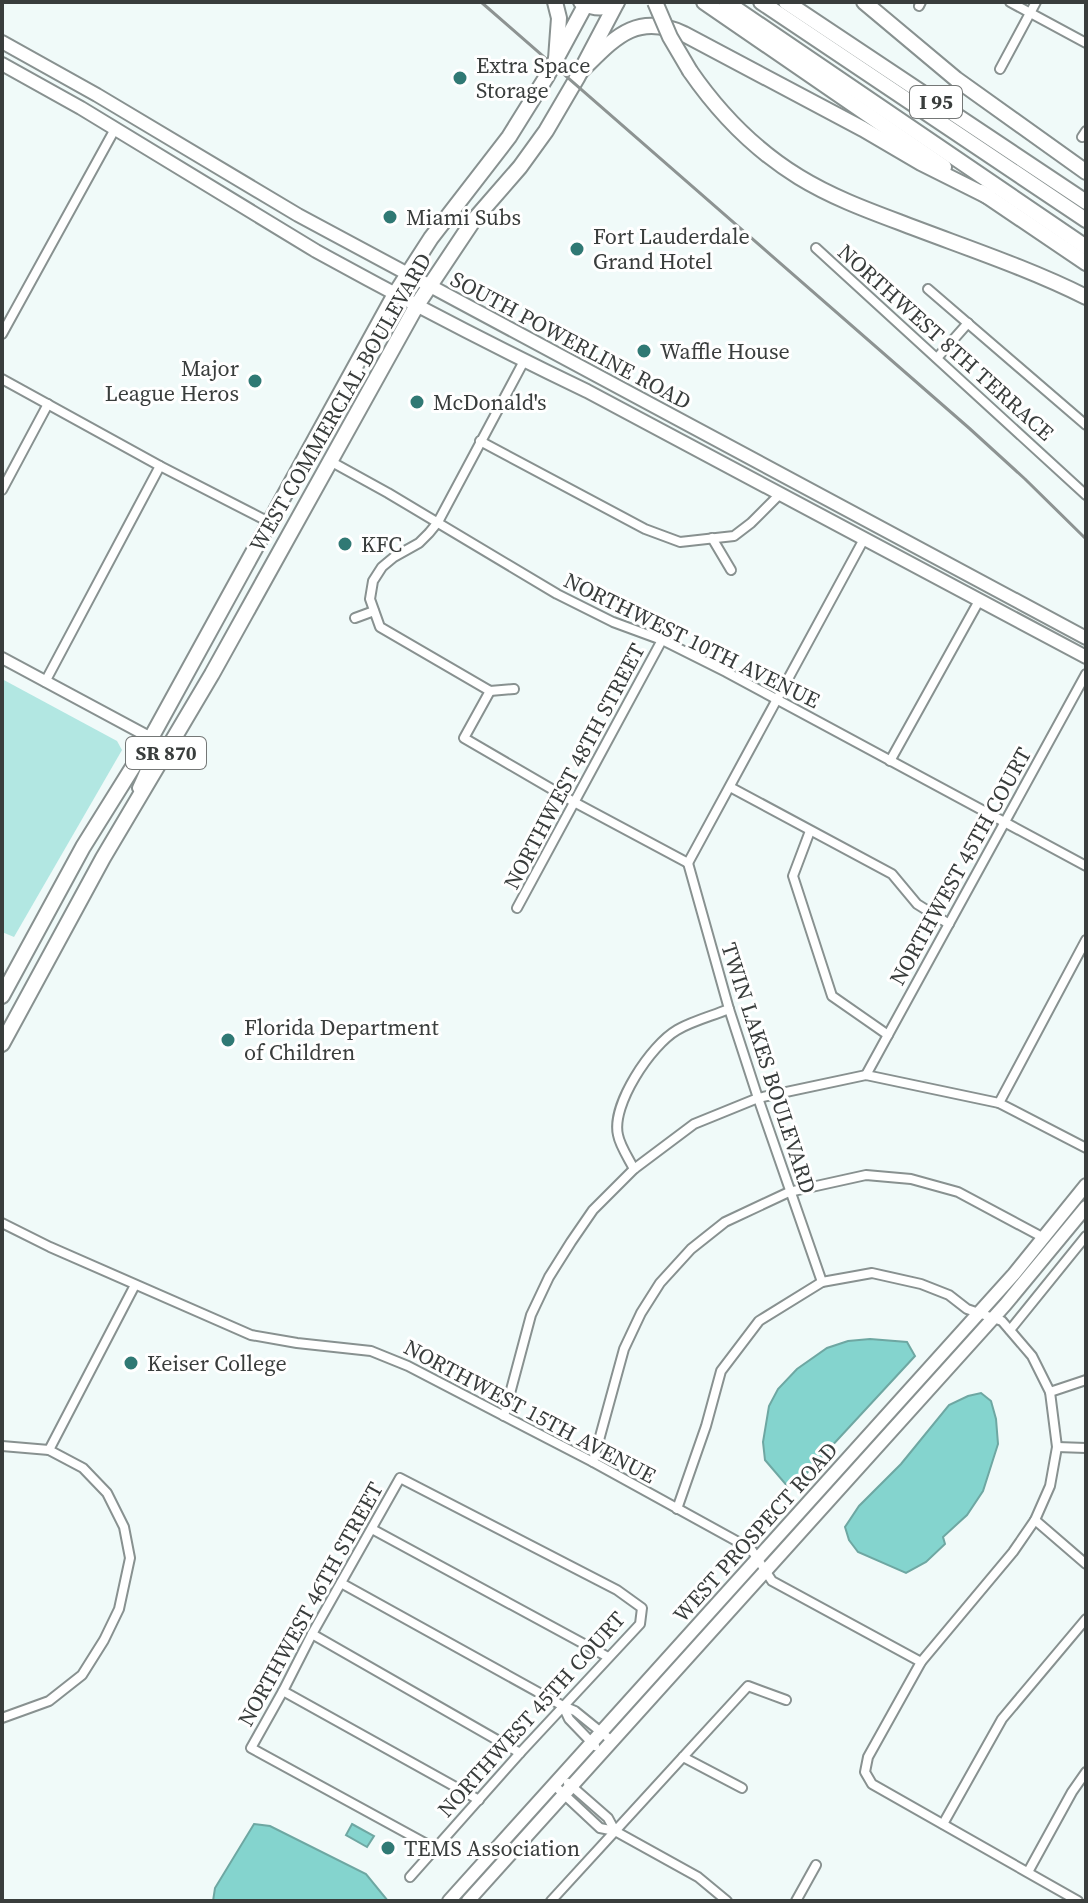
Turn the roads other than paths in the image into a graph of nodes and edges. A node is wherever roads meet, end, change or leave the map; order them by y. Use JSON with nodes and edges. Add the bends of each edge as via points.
{"nodes":[{"id":1,"x":555,"y":2,"type":"edge"},
{"id":2,"x":617,"y":2,"type":"edge"},
{"id":3,"x":655,"y":2,"type":"edge"},
{"id":4,"x":704,"y":2,"type":"edge"},
{"id":5,"x":726,"y":2,"type":"edge"},
{"id":6,"x":761,"y":2,"type":"edge"},
{"id":7,"x":786,"y":2,"type":"edge"},
{"id":8,"x":864,"y":2,"type":"edge"},
{"id":9,"x":1010,"y":2,"type":"edge"},
{"id":10,"x":1036,"y":2,"type":"edge"},
{"id":11,"x":585,"y":3,"type":"edge"},
{"id":12,"x":1030,"y":13,"type":"junction"},
{"id":13,"x":2,"y":42,"type":"edge"},
{"id":14,"x":1086,"y":43,"type":"edge"},
{"id":15,"x":556,"y":59,"type":"junction"},
{"id":16,"x":2,"y":64,"type":"edge"},
{"id":17,"x":1000,"y":69,"type":"dead end"},
{"id":18,"x":580,"y":72,"type":"junction"},
{"id":19,"x":111,"y":103,"type":"junction"},
{"id":20,"x":81,"y":108,"type":"junction"},
{"id":21,"x":139,"y":121,"type":"junction"},
{"id":22,"x":115,"y":129,"type":"junction"},
{"id":23,"x":1086,"y":172,"type":"edge"},
{"id":24,"x":989,"y":197,"type":"junction"},
{"id":25,"x":1086,"y":202,"type":"edge"},
{"id":26,"x":1086,"y":220,"type":"edge"},
{"id":27,"x":1086,"y":247,"type":"edge"},
{"id":28,"x":816,"y":248,"type":"dead end"},
{"id":29,"x":1086,"y":263,"type":"edge"},
{"id":30,"x":408,"y":274,"type":"junction"},
{"id":31,"x":429,"y":286,"type":"junction"},
{"id":32,"x":928,"y":289,"type":"dead end"},
{"id":33,"x":395,"y":294,"type":"junction"},
{"id":34,"x":1086,"y":297,"type":"edge"},
{"id":35,"x":417,"y":305,"type":"junction"},
{"id":36,"x":968,"y":323,"type":"junction"},
{"id":37,"x":2,"y":334,"type":"edge"},
{"id":38,"x":937,"y":358,"type":"junction"},
{"id":39,"x":524,"y":361,"type":"junction"},
{"id":40,"x":2,"y":379,"type":"edge"},
{"id":41,"x":48,"y":404,"type":"junction"},
{"id":42,"x":1086,"y":425,"type":"edge"},
{"id":43,"x":480,"y":441,"type":"junction"},
{"id":44,"x":329,"y":461,"type":"junction"},
{"id":45,"x":160,"y":466,"type":"junction"},
{"id":46,"x":794,"y":481,"type":"junction"},
{"id":47,"x":2,"y":490,"type":"edge"},
{"id":48,"x":780,"y":494,"type":"junction"},
{"id":49,"x":1086,"y":495,"type":"edge"},
{"id":50,"x":269,"y":522,"type":"junction"},
{"id":51,"x":438,"y":522,"type":"junction"},
{"id":52,"x":712,"y":538,"type":"junction"},
{"id":53,"x":864,"y":539,"type":"junction"},
{"id":54,"x":731,"y":570,"type":"dead end"},
{"id":55,"x":988,"y":586,"type":"junction"},
{"id":56,"x":957,"y":587,"type":"junction"},
{"id":57,"x":231,"y":592,"type":"junction"},
{"id":58,"x":1004,"y":595,"type":"junction"},
{"id":59,"x":980,"y":599,"type":"junction"},
{"id":60,"x":374,"y":611,"type":"junction"},
{"id":61,"x":355,"y":618,"type":"dead end"},
{"id":62,"x":1086,"y":638,"type":"edge"},
{"id":63,"x":662,"y":640,"type":"junction"},
{"id":64,"x":1086,"y":657,"type":"edge"},
{"id":65,"x":2,"y":658,"type":"edge"},
{"id":66,"x":1086,"y":674,"type":"edge"},
{"id":67,"x":45,"y":682,"type":"junction"},
{"id":68,"x":514,"y":689,"type":"dead end"},
{"id":69,"x":490,"y":691,"type":"junction"},
{"id":70,"x":776,"y":699,"type":"junction"},
{"id":71,"x":182,"y":725,"type":"junction"},
{"id":72,"x":151,"y":738,"type":"junction"},
{"id":73,"x":890,"y":761,"type":"junction"},
{"id":74,"x":730,"y":787,"type":"junction"},
{"id":75,"x":574,"y":802,"type":"junction"},
{"id":76,"x":1006,"y":823,"type":"junction"},
{"id":77,"x":810,"y":831,"type":"junction"},
{"id":78,"x":117,"y":835,"type":"junction"},
{"id":79,"x":688,"y":863,"type":"junction"},
{"id":80,"x":1086,"y":866,"type":"edge"},
{"id":81,"x":517,"y":908,"type":"dead end"},
{"id":82,"x":949,"y":924,"type":"junction"},
{"id":83,"x":1086,"y":940,"type":"edge"},
{"id":84,"x":2,"y":996,"type":"edge"},
{"id":85,"x":729,"y":1009,"type":"junction"},
{"id":86,"x":888,"y":1035,"type":"junction"},
{"id":87,"x":2,"y":1044,"type":"edge"},
{"id":88,"x":866,"y":1075,"type":"junction"},
{"id":89,"x":758,"y":1098,"type":"junction"},
{"id":90,"x":999,"y":1103,"type":"junction"},
{"id":91,"x":1086,"y":1148,"type":"edge"},
{"id":92,"x":634,"y":1169,"type":"junction"},
{"id":93,"x":1086,"y":1185,"type":"edge"},
{"id":94,"x":789,"y":1192,"type":"junction"},
{"id":95,"x":1086,"y":1207,"type":"edge"},
{"id":96,"x":2,"y":1223,"type":"edge"},
{"id":97,"x":1086,"y":1236,"type":"edge"},
{"id":98,"x":1044,"y":1238,"type":"junction"},
{"id":99,"x":822,"y":1282,"type":"junction"},
{"id":100,"x":135,"y":1285,"type":"junction"},
{"id":101,"x":979,"y":1313,"type":"junction"},
{"id":102,"x":993,"y":1318,"type":"junction"},
{"id":103,"x":1010,"y":1330,"type":"junction"},
{"id":104,"x":1086,"y":1380,"type":"edge"},
{"id":105,"x":1050,"y":1392,"type":"junction"},
{"id":106,"x":504,"y":1416,"type":"junction"},
{"id":107,"x":2,"y":1446,"type":"edge"},
{"id":108,"x":1057,"y":1447,"type":"junction"},
{"id":109,"x":1086,"y":1448,"type":"edge"},
{"id":110,"x":49,"y":1450,"type":"junction"},
{"id":111,"x":593,"y":1462,"type":"junction"},
{"id":112,"x":677,"y":1509,"type":"junction"},
{"id":113,"x":1035,"y":1520,"type":"junction"},
{"id":114,"x":372,"y":1529,"type":"junction"},
{"id":115,"x":757,"y":1559,"type":"junction"},
{"id":116,"x":1086,"y":1564,"type":"edge"},
{"id":117,"x":765,"y":1571,"type":"junction"},
{"id":118,"x":341,"y":1583,"type":"junction"},
{"id":119,"x":642,"y":1608,"type":"joint"},
{"id":120,"x":1086,"y":1619,"type":"edge"},
{"id":121,"x":312,"y":1634,"type":"junction"},
{"id":122,"x":608,"y":1657,"type":"junction"},
{"id":123,"x":921,"y":1662,"type":"junction"},
{"id":124,"x":283,"y":1691,"type":"junction"},
{"id":125,"x":786,"y":1700,"type":"dead end"},
{"id":126,"x":563,"y":1706,"type":"junction"},
{"id":127,"x":2,"y":1718,"type":"edge"},
{"id":128,"x":601,"y":1732,"type":"junction"},
{"id":129,"x":612,"y":1741,"type":"junction"},
{"id":130,"x":592,"y":1743,"type":"junction"},
{"id":131,"x":520,"y":1753,"type":"junction"},
{"id":132,"x":602,"y":1753,"type":"junction"},
{"id":133,"x":683,"y":1757,"type":"junction"},
{"id":134,"x":1086,"y":1772,"type":"edge"},
{"id":135,"x":558,"y":1781,"type":"junction"},
{"id":136,"x":742,"y":1788,"type":"dead end"},
{"id":137,"x":568,"y":1790,"type":"junction"},
{"id":138,"x":479,"y":1800,"type":"junction"},
{"id":139,"x":943,"y":1824,"type":"junction"},
{"id":140,"x":615,"y":1831,"type":"junction"},
{"id":141,"x":434,"y":1848,"type":"junction"},
{"id":142,"x":816,"y":1865,"type":"dead end"},
{"id":143,"x":1028,"y":1872,"type":"junction"},
{"id":144,"x":410,"y":1877,"type":"dead end"},
{"id":145,"x":449,"y":1901,"type":"edge"},
{"id":146,"x":468,"y":1901,"type":"edge"},
{"id":147,"x":551,"y":1901,"type":"edge"},
{"id":148,"x":727,"y":1901,"type":"edge"},
{"id":149,"x":796,"y":1901,"type":"edge"},
{"id":150,"x":1078,"y":1901,"type":"edge"}],
"edges":[{"from":1,"to":15,"type":"highway"},
{"from":2,"to":11,"type":"highway","via":[[600,8]]},
{"from":2,"to":18,"type":"highway","name":"WEST COMMERCIAL BOULEVARD","number":"SR 870"},
{"from":3,"to":34,"type":"highway","bridge":true,"via":[[690,71],[746,137],[778,163],[854,205]]},
{"from":4,"to":24,"type":"highway","number":"I 95"},
{"from":5,"to":27,"type":"highway"},
{"from":6,"to":26,"type":"highway"},
{"from":7,"to":25,"type":"highway","number":"I 95"},
{"from":8,"to":23,"type":"highway","via":[[956,79]]},
{"from":9,"to":12,"type":"street"},
{"from":10,"to":12,"type":"street"},
{"from":11,"to":15,"type":"highway","name":"WEST COMMERCIAL BOULEVARD","number":"SR 870"},
{"from":12,"to":14,"type":"street"},
{"from":12,"to":17,"type":"street"},
{"from":13,"to":19,"type":"main road","name":"SOUTH POWERLINE ROAD"},
{"from":15,"to":30,"type":"highway","name":"WEST COMMERCIAL BOULEVARD","number":"SR 870","via":[[509,137]]},
{"from":16,"to":20,"type":"main road","name":"SOUTH POWERLINE ROAD"},
{"from":18,"to":24,"type":"highway","via":[[627,31],[663,26]]},
{"from":18,"to":31,"type":"highway","name":"WEST COMMERCIAL BOULEVARD","number":"SR 870","via":[[539,143],[473,221]]},
{"from":19,"to":20,"type":"main road","via":[[102,109]]},
{"from":19,"to":21,"type":"main road","name":"SOUTH POWERLINE ROAD"},
{"from":20,"to":22,"type":"main road","name":"SOUTH POWERLINE ROAD"},
{"from":21,"to":22,"type":"main road"},
{"from":21,"to":30,"type":"main road","name":"SOUTH POWERLINE ROAD"},
{"from":22,"to":33,"type":"main road","name":"SOUTH POWERLINE ROAD"},
{"from":22,"to":37,"type":"street"},
{"from":24,"to":29,"type":"highway","number":"I 95"},
{"from":28,"to":38,"type":"street","name":"NORTHWEST 8TH TERRACE"},
{"from":30,"to":31,"type":"main road","name":"SOUTH POWERLINE ROAD"},
{"from":30,"to":33,"type":"highway","name":"WEST COMMERCIAL BOULEVARD","number":"SR 870"},
{"from":31,"to":35,"type":"highway","name":"WEST COMMERCIAL BOULEVARD","number":"SR 870"},
{"from":31,"to":46,"type":"main road","name":"SOUTH POWERLINE ROAD"},
{"from":32,"to":36,"type":"street"},
{"from":33,"to":35,"type":"main road","name":"SOUTH POWERLINE ROAD"},
{"from":33,"to":50,"type":"highway","name":"WEST COMMERCIAL BOULEVARD","number":"SR 870"},
{"from":35,"to":39,"type":"main road","name":"SOUTH POWERLINE ROAD"},
{"from":35,"to":44,"type":"highway","name":"WEST COMMERCIAL BOULEVARD","number":"SR 870"},
{"from":36,"to":38,"type":"street"},
{"from":36,"to":42,"type":"street"},
{"from":38,"to":49,"type":"street","name":"NORTHWEST 8TH TERRACE"},
{"from":39,"to":43,"type":"street"},
{"from":39,"to":48,"type":"main road","name":"SOUTH POWERLINE ROAD"},
{"from":40,"to":41,"type":"street"},
{"from":41,"to":45,"type":"street"},
{"from":41,"to":47,"type":"street"},
{"from":43,"to":51,"type":"street"},
{"from":43,"to":52,"type":"street","via":[[645,529],[680,542]]},
{"from":44,"to":51,"type":"street","name":"NORTHWEST 10TH AVENUE"},
{"from":44,"to":71,"type":"highway","name":"WEST COMMERCIAL BOULEVARD","number":"SR 870"},
{"from":45,"to":50,"type":"street"},
{"from":45,"to":67,"type":"street"},
{"from":46,"to":48,"type":"main road"},
{"from":46,"to":55,"type":"main road","name":"SOUTH POWERLINE ROAD"},
{"from":48,"to":52,"type":"street","via":[[734,536]]},
{"from":48,"to":53,"type":"main road","name":"SOUTH POWERLINE ROAD"},
{"from":50,"to":57,"type":"highway","name":"WEST COMMERCIAL BOULEVARD","number":"SR 870"},
{"from":51,"to":60,"type":"street","via":[[419,543],[382,567],[373,581]]},
{"from":51,"to":63,"type":"street","name":"NORTHWEST 10TH AVENUE","via":[[557,594]]},
{"from":52,"to":54,"type":"street"},
{"from":53,"to":56,"type":"main road","name":"SOUTH POWERLINE ROAD"},
{"from":53,"to":70,"type":"street"},
{"from":55,"to":56,"type":"main road"},
{"from":55,"to":58,"type":"main road","name":"SOUTH POWERLINE ROAD"},
{"from":56,"to":59,"type":"main road","name":"SOUTH POWERLINE ROAD"},
{"from":57,"to":71,"type":"highway","via":[[175,711]]},
{"from":57,"to":72,"type":"highway","name":"WEST COMMERCIAL BOULEVARD","number":"SR 870"},
{"from":58,"to":59,"type":"main road"},
{"from":58,"to":62,"type":"main road","name":"SOUTH POWERLINE ROAD"},
{"from":59,"to":64,"type":"main road","name":"SOUTH POWERLINE ROAD"},
{"from":59,"to":73,"type":"street"},
{"from":60,"to":61,"type":"street"},
{"from":60,"to":69,"type":"street","via":[[380,627]]},
{"from":63,"to":70,"type":"street","name":"NORTHWEST 10TH AVENUE"},
{"from":63,"to":75,"type":"street","name":"NORTHWEST 48TH STREET"},
{"from":65,"to":67,"type":"street"},
{"from":66,"to":76,"type":"street","name":"NORTHWEST 45TH COURT"},
{"from":67,"to":72,"type":"street"},
{"from":68,"to":69,"type":"street"},
{"from":69,"to":75,"type":"street","via":[[464,738]]},
{"from":70,"to":73,"type":"street","name":"NORTHWEST 10TH AVENUE"},
{"from":70,"to":74,"type":"street"},
{"from":71,"to":78,"type":"highway","name":"WEST COMMERCIAL BOULEVARD","number":"SR 870"},
{"from":72,"to":78,"type":"street","name":"WEST COMMERCIAL BOULEVARD","via":[[148,764]]},
{"from":72,"to":84,"type":"highway","name":"WEST COMMERCIAL BOULEVARD","number":"SR 870","via":[[83,847]]},
{"from":73,"to":76,"type":"street","name":"NORTHWEST 10TH AVENUE"},
{"from":74,"to":77,"type":"street"},
{"from":74,"to":79,"type":"street"},
{"from":75,"to":79,"type":"street"},
{"from":75,"to":81,"type":"street","name":"NORTHWEST 48TH STREET"},
{"from":76,"to":80,"type":"street","name":"NORTHWEST 10TH AVENUE"},
{"from":76,"to":82,"type":"street","name":"NORTHWEST 45TH COURT"},
{"from":77,"to":82,"type":"street","via":[[892,874],[917,904]]},
{"from":77,"to":86,"type":"street","via":[[793,876],[832,996]]},
{"from":78,"to":87,"type":"highway","name":"WEST COMMERCIAL BOULEVARD","number":"SR 870"},
{"from":79,"to":85,"type":"street","name":"TWIN LAKES BOULEVARD"},
{"from":82,"to":86,"type":"street","name":"NORTHWEST 45TH COURT"},
{"from":83,"to":90,"type":"street"},
{"from":85,"to":89,"type":"street","name":"TWIN LAKES BOULEVARD"},
{"from":85,"to":92,"type":"street","via":[[676,1030],[653,1049],[636,1077],[619,1109],[617,1135]]},
{"from":86,"to":88,"type":"street","name":"NORTHWEST 45TH COURT"},
{"from":88,"to":89,"type":"street"},
{"from":88,"to":90,"type":"street"},
{"from":89,"to":92,"type":"street","via":[[694,1124]]},
{"from":89,"to":94,"type":"street","name":"TWIN LAKES BOULEVARD"},
{"from":90,"to":91,"type":"street"},
{"from":92,"to":106,"type":"street","via":[[593,1210],[549,1277],[531,1315]]},
{"from":93,"to":98,"type":"main road","name":"WEST PROSPECT ROAD"},
{"from":94,"to":98,"type":"street","via":[[866,1175],[911,1179],[958,1192]]},
{"from":94,"to":99,"type":"street","name":"TWIN LAKES BOULEVARD"},
{"from":94,"to":111,"type":"street","via":[[725,1222],[660,1283],[624,1349]]},
{"from":95,"to":102,"type":"main road","name":"WEST PROSPECT ROAD"},
{"from":96,"to":100,"type":"street","name":"NORTHWEST 15TH AVENUE"},
{"from":97,"to":103,"type":"street"},
{"from":98,"to":101,"type":"main road","name":"WEST PROSPECT ROAD"},
{"from":99,"to":101,"type":"street","via":[[872,1273],[921,1284]]},
{"from":99,"to":112,"type":"street","via":[[759,1321],[721,1371]]},
{"from":100,"to":106,"type":"street","name":"NORTHWEST 15TH AVENUE","via":[[251,1335],[371,1351]]},
{"from":100,"to":110,"type":"street"},
{"from":101,"to":102,"type":"street"},
{"from":101,"to":115,"type":"main road","name":"WEST PROSPECT ROAD"},
{"from":102,"to":103,"type":"street"},
{"from":102,"to":117,"type":"main road","name":"WEST PROSPECT ROAD"},
{"from":103,"to":105,"type":"street","via":[[1032,1356]]},
{"from":104,"to":105,"type":"street"},
{"from":105,"to":108,"type":"street"},
{"from":106,"to":111,"type":"street","name":"NORTHWEST 15TH AVENUE"},
{"from":107,"to":110,"type":"street"},
{"from":108,"to":109,"type":"street"},
{"from":108,"to":113,"type":"street","via":[[1050,1486]]},
{"from":110,"to":127,"type":"street","via":[[83,1468],[107,1493],[124,1527],[129,1564],[119,1609],[82,1675],[49,1701]]},
{"from":111,"to":112,"type":"street","name":"NORTHWEST 15TH AVENUE"},
{"from":112,"to":115,"type":"street","name":"NORTHWEST 15TH AVENUE","via":[[751,1549]]},
{"from":113,"to":116,"type":"street"},
{"from":113,"to":123,"type":"street"},
{"from":114,"to":118,"type":"street","name":"NORTHWEST 46TH STREET"},
{"from":114,"to":119,"type":"street","name":"NORTHWEST 46TH STREET","via":[[400,1478],[617,1590]]},
{"from":114,"to":122,"type":"street"},
{"from":115,"to":117,"type":"street","name":"NORTHWEST 15TH AVENUE"},
{"from":115,"to":128,"type":"main road","name":"WEST PROSPECT ROAD"},
{"from":117,"to":123,"type":"street","name":"NORTHWEST 15TH AVENUE","via":[[772,1581]]},
{"from":117,"to":129,"type":"main road","name":"WEST PROSPECT ROAD"},
{"from":118,"to":121,"type":"street","name":"NORTHWEST 46TH STREET"},
{"from":118,"to":126,"type":"street"},
{"from":119,"to":122,"type":"street","name":"NORTHWEST 45TH COURT","via":[[640,1624]]},
{"from":120,"to":139,"type":"street","via":[[1002,1719]]},
{"from":121,"to":124,"type":"street","name":"NORTHWEST 46TH STREET"},
{"from":121,"to":131,"type":"street"},
{"from":122,"to":126,"type":"street","name":"NORTHWEST 45TH COURT"},
{"from":123,"to":139,"type":"street","via":[[868,1757],[865,1772],[872,1784]]},
{"from":124,"to":138,"type":"street"},
{"from":124,"to":141,"type":"street","name":"NORTHWEST 46TH STREET","via":[[251,1748]]},
{"from":125,"to":133,"type":"street","via":[[748,1686]]},
{"from":126,"to":128,"type":"street"},
{"from":126,"to":130,"type":"street"},
{"from":126,"to":131,"type":"street","name":"NORTHWEST 45TH COURT"},
{"from":128,"to":129,"type":"street"},
{"from":128,"to":130,"type":"main road","name":"WEST PROSPECT ROAD"},
{"from":129,"to":132,"type":"main road","name":"WEST PROSPECT ROAD"},
{"from":130,"to":132,"type":"street"},
{"from":130,"to":135,"type":"main road","name":"WEST PROSPECT ROAD"},
{"from":131,"to":138,"type":"street","name":"NORTHWEST 45TH COURT"},
{"from":132,"to":137,"type":"main road","name":"WEST PROSPECT ROAD"},
{"from":133,"to":136,"type":"street"},
{"from":133,"to":140,"type":"street"},
{"from":134,"to":143,"type":"street"},
{"from":135,"to":137,"type":"street"},
{"from":135,"to":145,"type":"main road","name":"WEST PROSPECT ROAD"},
{"from":137,"to":140,"type":"street","via":[[600,1828]]},
{"from":137,"to":146,"type":"main road","name":"WEST PROSPECT ROAD"},
{"from":138,"to":141,"type":"street","name":"NORTHWEST 45TH COURT"},
{"from":139,"to":143,"type":"street"},
{"from":140,"to":147,"type":"street"},
{"from":140,"to":148,"type":"street","via":[[698,1877]]},
{"from":141,"to":144,"type":"street","name":"NORTHWEST 45TH COURT"},
{"from":142,"to":149,"type":"street"},
{"from":143,"to":150,"type":"street"}]}
